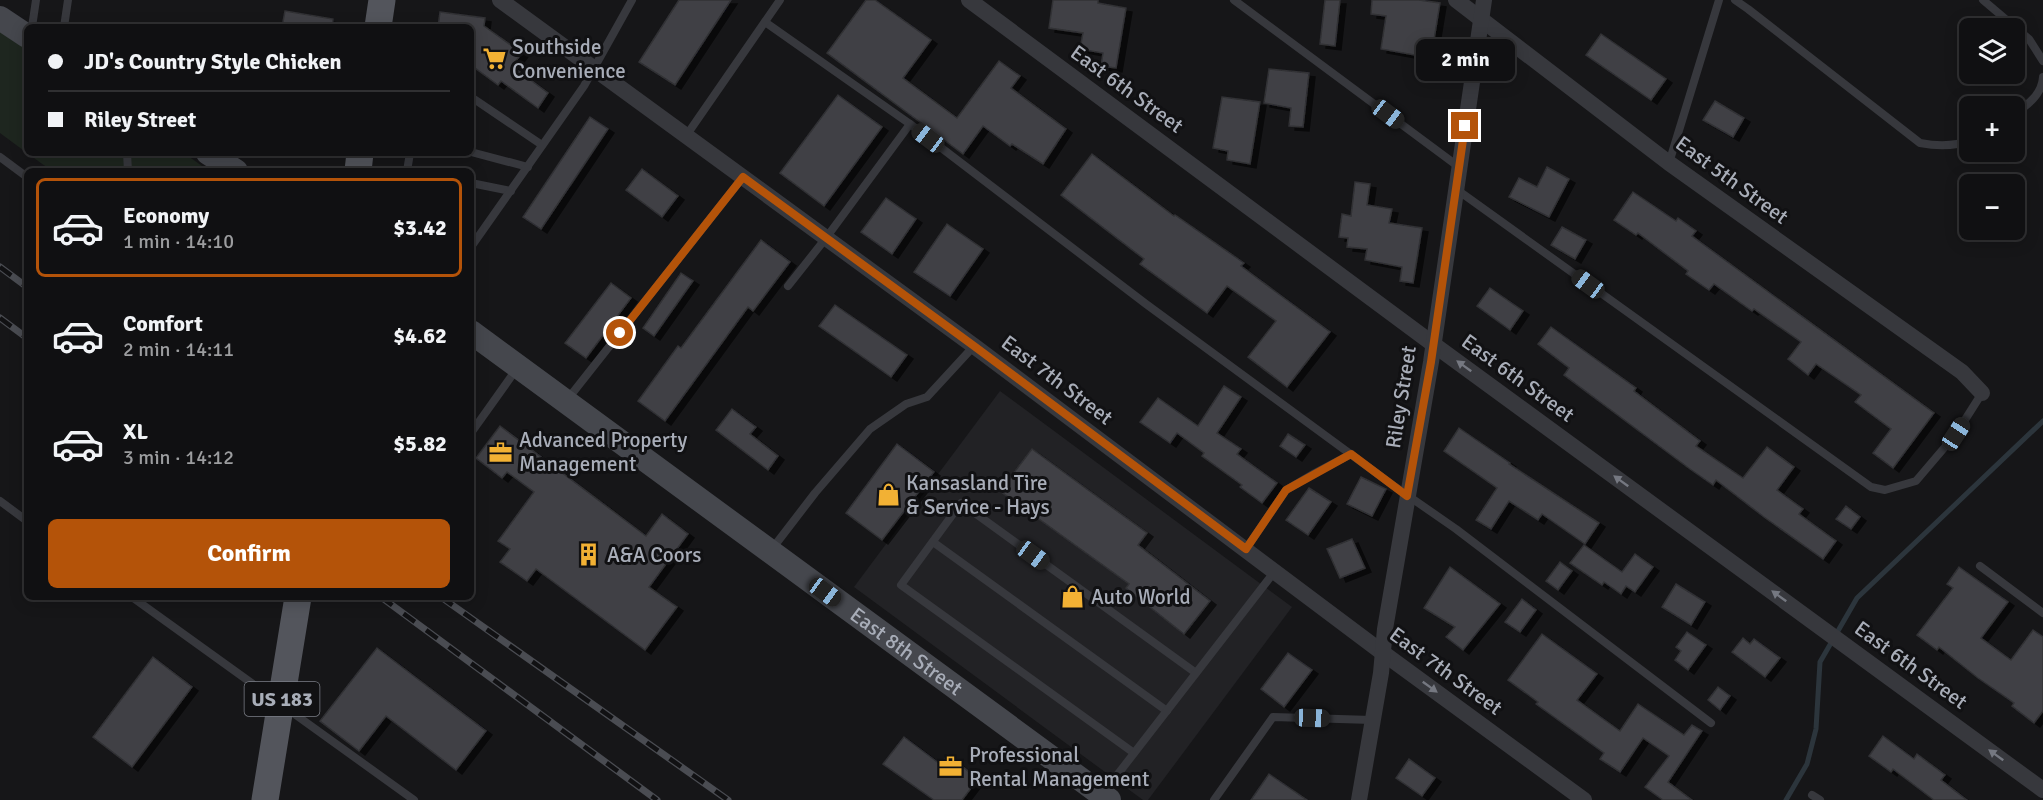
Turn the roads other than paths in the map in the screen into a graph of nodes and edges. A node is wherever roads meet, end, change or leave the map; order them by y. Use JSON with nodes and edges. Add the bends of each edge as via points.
{"nodes":[{"id":1,"x":36,"y":0,"type":"edge"},
{"id":2,"x":68,"y":0,"type":"edge"},
{"id":3,"x":382,"y":0,"type":"edge"},
{"id":4,"x":500,"y":0,"type":"edge"},
{"id":5,"x":632,"y":0,"type":"edge"},
{"id":6,"x":780,"y":0,"type":"edge"},
{"id":7,"x":969,"y":0,"type":"edge"},
{"id":8,"x":1234,"y":0,"type":"edge"},
{"id":9,"x":1456,"y":0,"type":"edge"},
{"id":10,"x":1484,"y":0,"type":"edge"},
{"id":11,"x":1719,"y":0,"type":"edge"},
{"id":12,"x":1735,"y":0,"type":"edge"},
{"id":13,"x":1983,"y":0,"type":"edge"},
{"id":14,"x":0,"y":18,"type":"edge"},
{"id":15,"x":1482,"y":19,"type":"junction"},
{"id":16,"x":765,"y":22,"type":"junction"},
{"id":17,"x":32,"y":24,"type":"edge"},
{"id":18,"x":64,"y":24,"type":"edge"},
{"id":19,"x":378,"y":24,"type":"edge"},
{"id":20,"x":24,"y":34,"type":"edge"},
{"id":21,"x":2043,"y":61,"type":"edge"},
{"id":22,"x":593,"y":68,"type":"junction"},
{"id":23,"x":2043,"y":77,"type":"edge"},
{"id":24,"x":474,"y":99,"type":"edge"},
{"id":25,"x":2025,"y":107,"type":"edge"},
{"id":26,"x":910,"y":124,"type":"junction"},
{"id":27,"x":686,"y":136,"type":"junction"},
{"id":28,"x":1959,"y":143,"type":"edge"},
{"id":29,"x":542,"y":145,"type":"junction"},
{"id":30,"x":474,"y":153,"type":"edge"},
{"id":31,"x":212,"y":156,"type":"edge"},
{"id":32,"x":0,"y":157,"type":"edge"},
{"id":33,"x":1669,"y":163,"type":"junction"},
{"id":34,"x":528,"y":167,"type":"junction"},
{"id":35,"x":1459,"y":167,"type":"junction"},
{"id":36,"x":231,"y":168,"type":"edge"},
{"id":37,"x":24,"y":175,"type":"edge"},
{"id":38,"x":743,"y":177,"type":"junction"},
{"id":39,"x":474,"y":184,"type":"edge"},
{"id":40,"x":1456,"y":189,"type":"junction"},
{"id":41,"x":511,"y":191,"type":"junction"},
{"id":42,"x":826,"y":238,"type":"junction"},
{"id":43,"x":474,"y":243,"type":"edge"},
{"id":44,"x":788,"y":286,"type":"dead end"},
{"id":45,"x":474,"y":334,"type":"edge"},
{"id":46,"x":1433,"y":344,"type":"junction"},
{"id":47,"x":974,"y":346,"type":"junction"},
{"id":48,"x":518,"y":367,"type":"junction"},
{"id":49,"x":1982,"y":393,"type":"joint"},
{"id":50,"x":565,"y":402,"type":"junction"},
{"id":51,"x":474,"y":429,"type":"edge"},
{"id":52,"x":1351,"y":454,"type":"junction"},
{"id":53,"x":1407,"y":496,"type":"junction"},
{"id":54,"x":0,"y":501,"type":"edge"},
{"id":55,"x":24,"y":519,"type":"edge"},
{"id":56,"x":933,"y":542,"type":"junction"},
{"id":57,"x":1246,"y":549,"type":"junction"},
{"id":58,"x":770,"y":552,"type":"junction"},
{"id":59,"x":1980,"y":566,"type":"dead end"},
{"id":60,"x":1275,"y":571,"type":"junction"},
{"id":61,"x":136,"y":600,"type":"edge"},
{"id":62,"x":298,"y":600,"type":"edge"},
{"id":63,"x":2043,"y":613,"type":"edge"},
{"id":64,"x":1383,"y":653,"type":"junction"},
{"id":65,"x":1196,"y":673,"type":"junction"},
{"id":66,"x":281,"y":705,"type":"junction"},
{"id":67,"x":1167,"y":711,"type":"junction"},
{"id":68,"x":1372,"y":720,"type":"junction"},
{"id":69,"x":1711,"y":723,"type":"dead end"},
{"id":70,"x":1134,"y":753,"type":"junction"},
{"id":71,"x":2043,"y":790,"type":"edge"},
{"id":72,"x":1105,"y":797,"type":"edge"},
{"id":73,"x":265,"y":800,"type":"edge"},
{"id":74,"x":414,"y":800,"type":"edge"},
{"id":75,"x":1214,"y":800,"type":"edge"},
{"id":76,"x":1359,"y":800,"type":"edge"},
{"id":77,"x":1584,"y":800,"type":"edge"}],
"edges":[{"from":1,"to":17,"type":"lane"},
{"from":2,"to":18,"type":"lane"},
{"from":3,"to":19,"type":"main road"},
{"from":4,"to":22,"type":"street","name":"East 7th Street"},
{"from":5,"to":22,"type":"lane"},
{"from":6,"to":16,"type":"lane"},
{"from":7,"to":46,"type":"street","name":"East 6th Street"},
{"from":8,"to":35,"type":"lane"},
{"from":9,"to":15,"type":"street","name":"East 5th Street"},
{"from":10,"to":15,"type":"street","name":"Riley Street"},
{"from":11,"to":33,"type":"lane"},
{"from":12,"to":28,"type":"lane","via":[[1920,143]]},
{"from":13,"to":21,"type":"lane","via":[[2029,39]]},
{"from":14,"to":20,"type":"main road"},
{"from":15,"to":33,"type":"street","name":"East 5th Street"},
{"from":15,"to":35,"type":"street","name":"Riley Street"},
{"from":16,"to":26,"type":"lane"},
{"from":16,"to":27,"type":"lane"},
{"from":22,"to":27,"type":"street","name":"East 7th Street"},
{"from":22,"to":29,"type":"lane"},
{"from":23,"to":25,"type":"lane","via":[[2031,103]]},
{"from":24,"to":29,"type":"lane"},
{"from":26,"to":42,"type":"lane"},
{"from":26,"to":52,"type":"lane"},
{"from":27,"to":38,"type":"street","name":"East 7th Street"},
{"from":29,"to":34,"type":"lane"},
{"from":30,"to":34,"type":"lane"},
{"from":31,"to":36,"type":"main road"},
{"from":32,"to":37,"type":"lane"},
{"from":33,"to":49,"type":"street","name":"East 5th Street","via":[[1962,372]]},
{"from":34,"to":41,"type":"lane"},
{"from":35,"to":40,"type":"street","name":"Riley Street"},
{"from":38,"to":42,"type":"street","name":"East 7th Street"},
{"from":38,"to":50,"type":"lane"},
{"from":39,"to":41,"type":"lane"},
{"from":40,"to":46,"type":"street","name":"Riley Street"},
{"from":40,"to":49,"type":"lane","via":[[1871,487],[1885,490],[1916,481],[1956,434]]},
{"from":41,"to":43,"type":"lane"},
{"from":42,"to":44,"type":"lane"},
{"from":42,"to":47,"type":"street","name":"East 7th Street"},
{"from":45,"to":48,"type":"main road","name":"East 8th Street"},
{"from":46,"to":53,"type":"street","name":"Riley Street"},
{"from":71,"to":46,"type":"street","name":"East 6th Street","one_way":true},
{"from":47,"to":57,"type":"street","name":"East 7th Street"},
{"from":47,"to":58,"type":"lane","via":[[927,397],[906,404],[870,429]]},
{"from":48,"to":50,"type":"main road","name":"East 8th Street"},
{"from":48,"to":51,"type":"lane"},
{"from":50,"to":58,"type":"main road","name":"East 8th Street"},
{"from":52,"to":53,"type":"lane"},
{"from":52,"to":57,"type":"lane","via":[[1286,490]]},
{"from":53,"to":64,"type":"street","name":"Riley Street"},
{"from":53,"to":69,"type":"lane"},
{"from":54,"to":55,"type":"lane"},
{"from":56,"to":65,"type":"lane","via":[[961,503]]},
{"from":56,"to":67,"type":"lane"},
{"from":56,"to":70,"type":"lane","via":[[901,585]]},
{"from":57,"to":60,"type":"street","name":"East 7th Street"},
{"from":58,"to":72,"type":"main road","name":"East 8th Street"},
{"from":59,"to":63,"type":"lane"},
{"from":60,"to":64,"type":"street","name":"East 7th Street"},
{"from":60,"to":65,"type":"lane"},
{"from":61,"to":66,"type":"lane"},
{"from":62,"to":66,"type":"main road","number":"US 183"},
{"from":64,"to":68,"type":"street","name":"Riley Street"},
{"from":64,"to":77,"type":"street","name":"East 7th Street","one_way":true},
{"from":65,"to":67,"type":"lane"},
{"from":66,"to":73,"type":"main road","number":"US 183"},
{"from":66,"to":74,"type":"lane"},
{"from":67,"to":70,"type":"lane"},
{"from":68,"to":75,"type":"lane","via":[[1273,717]]},
{"from":68,"to":76,"type":"street","name":"Riley Street"},
{"from":70,"to":72,"type":"lane"}]}
